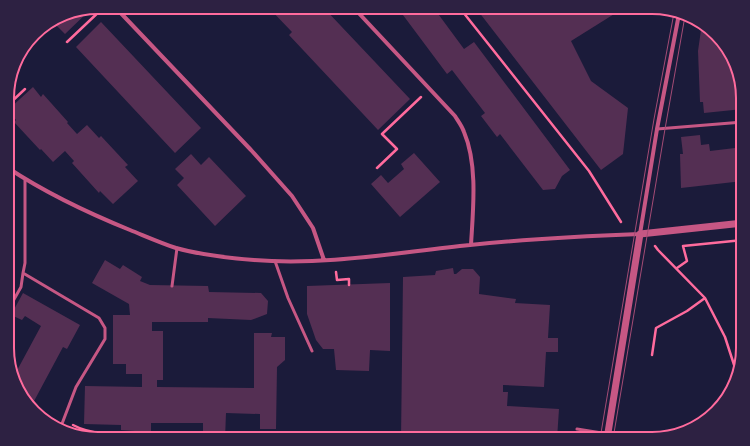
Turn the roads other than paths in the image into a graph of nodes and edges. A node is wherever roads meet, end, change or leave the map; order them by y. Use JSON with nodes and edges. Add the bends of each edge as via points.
{"nodes":[{"id":1,"x":122,"y":14,"type":"edge"},
{"id":2,"x":360,"y":14,"type":"edge"},
{"id":3,"x":679,"y":19,"type":"edge"},
{"id":4,"x":736,"y":123,"type":"edge"},
{"id":5,"x":657,"y":129,"type":"junction"},
{"id":6,"x":14,"y":172,"type":"edge"},
{"id":7,"x":25,"y":180,"type":"junction"},
{"id":8,"x":736,"y":224,"type":"edge"},
{"id":9,"x":644,"y":234,"type":"junction"},
{"id":10,"x":472,"y":245,"type":"junction"},
{"id":11,"x":176,"y":248,"type":"junction"},
{"id":12,"x":324,"y":260,"type":"junction"},
{"id":13,"x":275,"y":261,"type":"junction"},
{"id":14,"x":23,"y":273,"type":"junction"},
{"id":15,"x":172,"y":286,"type":"dead end"},
{"id":16,"x":14,"y":299,"type":"edge"},
{"id":17,"x":312,"y":351,"type":"dead end"},
{"id":18,"x":62,"y":424,"type":"edge"},
{"id":19,"x":577,"y":429,"type":"dead end"},
{"id":20,"x":590,"y":432,"type":"edge"},
{"id":21,"x":608,"y":432,"type":"edge"}],
"edges":[{"from":1,"to":12,"type":"street","via":[[292,196],[313,228]]},
{"from":2,"to":10,"type":"street","via":[[455,116],[464,132],[470,154],[473,186]]},
{"from":3,"to":5,"type":"street"},
{"from":4,"to":5,"type":"lane"},
{"from":5,"to":9,"type":"street"},
{"from":6,"to":7,"type":"street"},
{"from":7,"to":11,"type":"street","via":[[114,224]]},
{"from":7,"to":14,"type":"lane"},
{"from":8,"to":9,"type":"street"},
{"from":9,"to":10,"type":"street"},
{"from":9,"to":21,"type":"street"},
{"from":10,"to":12,"type":"street"},
{"from":11,"to":13,"type":"street","via":[[231,258]]},
{"from":11,"to":15,"type":"lane"},
{"from":12,"to":13,"type":"street"},
{"from":13,"to":17,"type":"lane","via":[[288,298]]},
{"from":14,"to":16,"type":"lane","via":[[21,287]]},
{"from":14,"to":18,"type":"lane","via":[[99,318],[105,328],[105,339],[76,387]]},
{"from":19,"to":20,"type":"lane"}]}
